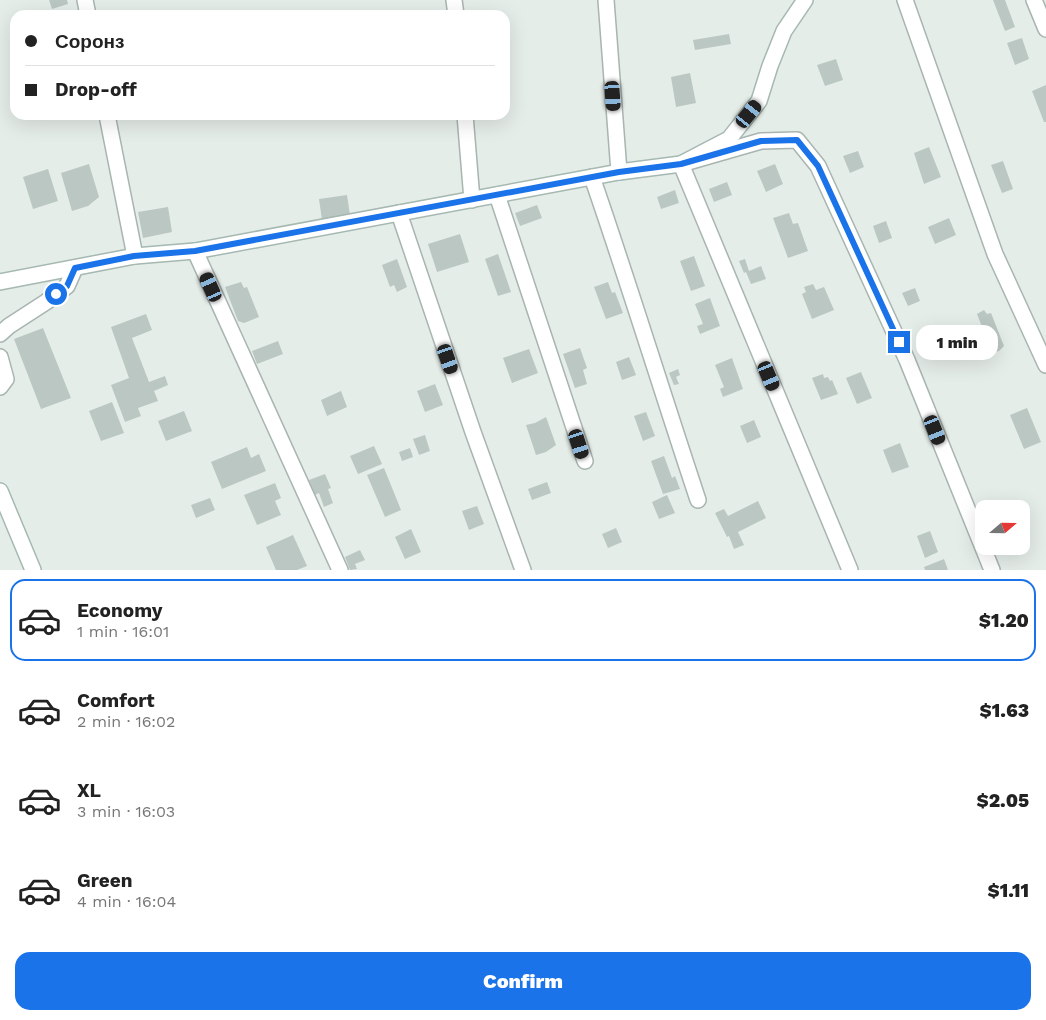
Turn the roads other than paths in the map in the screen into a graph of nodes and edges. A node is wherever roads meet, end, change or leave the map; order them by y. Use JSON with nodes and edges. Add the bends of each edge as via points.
{"nodes":[{"id":1,"x":606,"y":0,"type":"edge"},
{"id":2,"x":805,"y":0,"type":"edge"},
{"id":3,"x":905,"y":0,"type":"edge"},
{"id":4,"x":1034,"y":0,"type":"edge"},
{"id":5,"x":1046,"y":29,"type":"edge"},
{"id":6,"x":108,"y":120,"type":"edge"},
{"id":7,"x":465,"y":120,"type":"edge"},
{"id":8,"x":681,"y":164,"type":"junction"},
{"id":9,"x":619,"y":172,"type":"junction"},
{"id":10,"x":592,"y":177,"type":"junction"},
{"id":11,"x":497,"y":195,"type":"junction"},
{"id":12,"x":472,"y":200,"type":"junction"},
{"id":13,"x":400,"y":213,"type":"junction"},
{"id":14,"x":195,"y":251,"type":"junction"},
{"id":15,"x":134,"y":256,"type":"junction"},
{"id":16,"x":75,"y":268,"type":"junction"},
{"id":17,"x":0,"y":282,"type":"edge"},
{"id":18,"x":0,"y":334,"type":"edge"},
{"id":19,"x":0,"y":357,"type":"edge"},
{"id":20,"x":1046,"y":365,"type":"edge"},
{"id":21,"x":0,"y":387,"type":"edge"},
{"id":22,"x":585,"y":461,"type":"dead end"},
{"id":23,"x":1,"y":494,"type":"edge"},
{"id":24,"x":698,"y":500,"type":"dead end"},
{"id":25,"x":33,"y":570,"type":"edge"},
{"id":26,"x":340,"y":570,"type":"edge"},
{"id":27,"x":523,"y":570,"type":"edge"},
{"id":28,"x":850,"y":570,"type":"edge"},
{"id":29,"x":992,"y":570,"type":"edge"}],
"edges":[{"from":1,"to":9,"type":"street"},
{"from":2,"to":8,"type":"street","via":[[784,31],[759,101],[729,139]]},
{"from":3,"to":20,"type":"street","via":[[995,254]]},
{"from":4,"to":5,"type":"street"},
{"from":6,"to":15,"type":"street"},
{"from":7,"to":12,"type":"street"},
{"from":8,"to":9,"type":"street"},
{"from":8,"to":28,"type":"street"},
{"from":8,"to":29,"type":"street","via":[[761,141],[797,140],[818,166],[907,360]]},
{"from":9,"to":10,"type":"street"},
{"from":10,"to":11,"type":"street"},
{"from":10,"to":24,"type":"street"},
{"from":11,"to":12,"type":"street"},
{"from":11,"to":22,"type":"street"},
{"from":12,"to":13,"type":"street"},
{"from":13,"to":14,"type":"street"},
{"from":13,"to":27,"type":"street"},
{"from":14,"to":15,"type":"street"},
{"from":14,"to":26,"type":"street"},
{"from":15,"to":16,"type":"street"},
{"from":16,"to":17,"type":"street"},
{"from":16,"to":18,"type":"street","via":[[67,286]]},
{"from":19,"to":21,"type":"street","via":[[6,379]]},
{"from":23,"to":25,"type":"street"}]}
